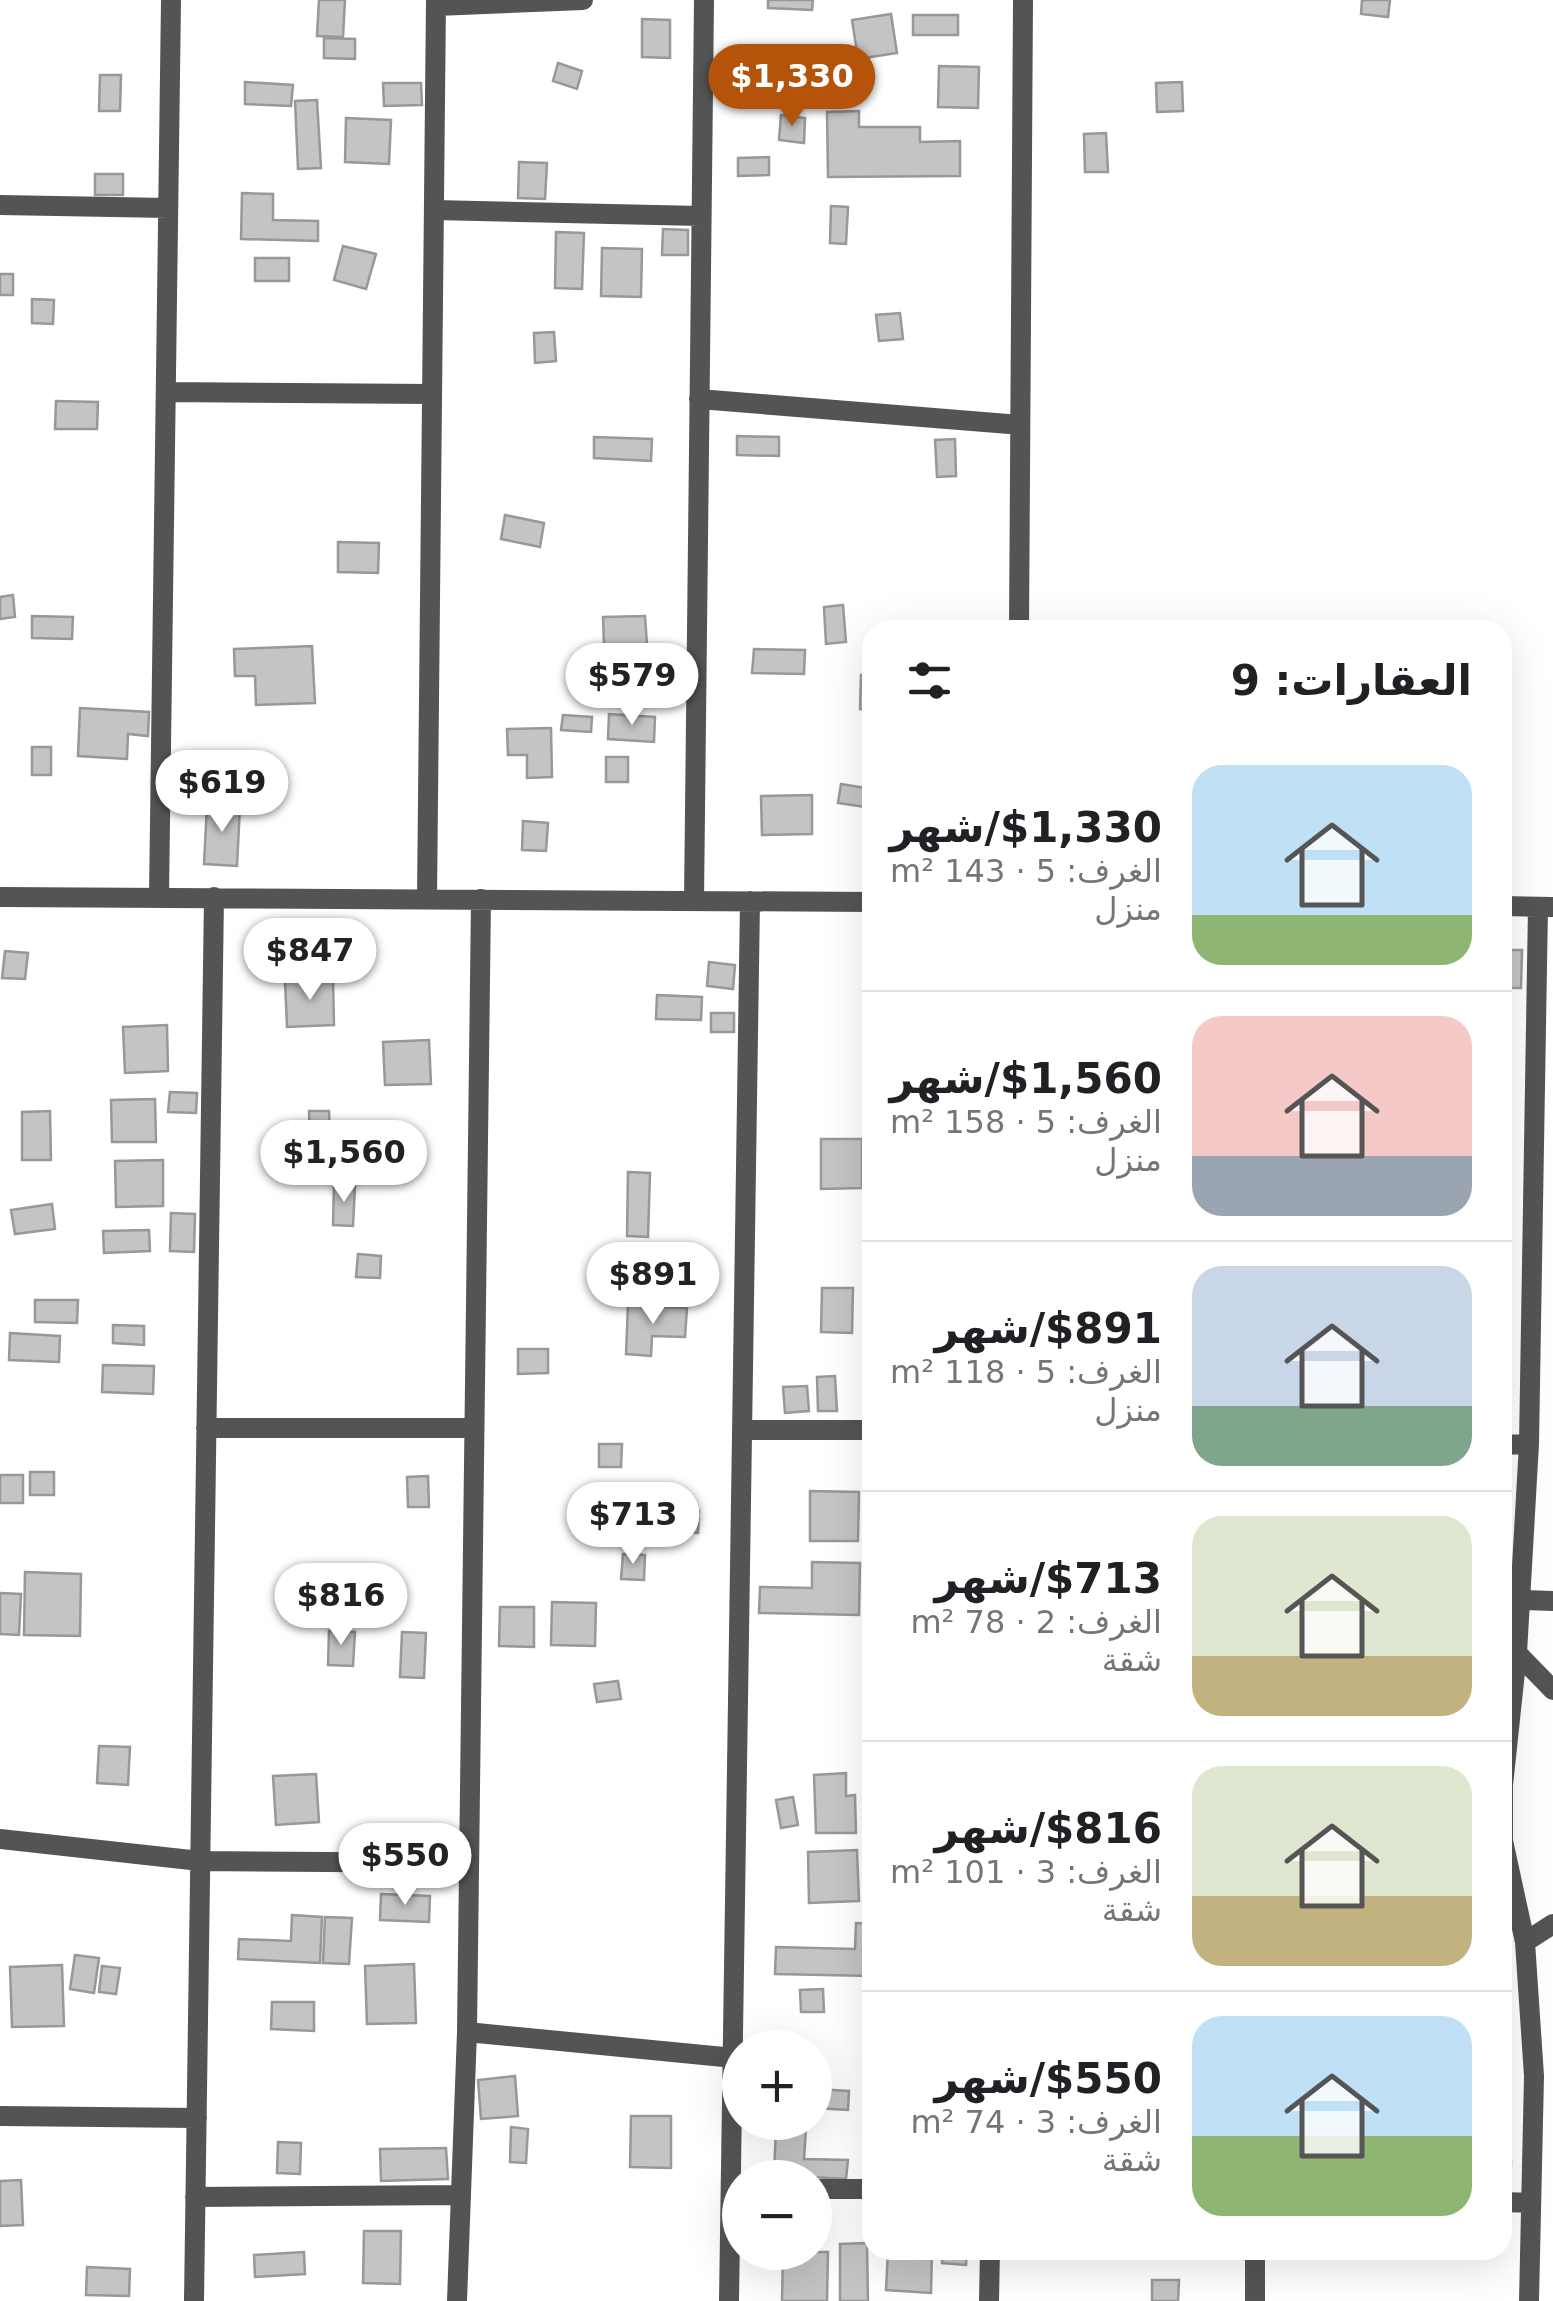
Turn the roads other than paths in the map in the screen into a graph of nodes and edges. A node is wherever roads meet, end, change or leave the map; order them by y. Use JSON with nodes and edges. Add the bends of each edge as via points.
{"nodes":[{"id":1,"x":171,"y":0,"type":"edge"},
{"id":2,"x":583,"y":0,"type":"edge"},
{"id":3,"x":704,"y":0,"type":"edge"},
{"id":4,"x":1023,"y":0,"type":"edge"},
{"id":5,"x":436,"y":3,"type":"edge"},
{"id":6,"x":0,"y":205,"type":"edge"},
{"id":7,"x":168,"y":208,"type":"junction"},
{"id":8,"x":434,"y":210,"type":"junction"},
{"id":9,"x":701,"y":216,"type":"junction"},
{"id":10,"x":166,"y":392,"type":"junction"},
{"id":11,"x":432,"y":394,"type":"junction"},
{"id":12,"x":699,"y":399,"type":"junction"},
{"id":13,"x":1020,"y":425,"type":"junction"},
{"id":14,"x":1019,"y":620,"type":"edge"},
{"id":15,"x":0,"y":896,"type":"edge"},
{"id":16,"x":160,"y":898,"type":"junction"},
{"id":17,"x":214,"y":898,"type":"junction"},
{"id":18,"x":427,"y":899,"type":"junction"},
{"id":19,"x":480,"y":899,"type":"junction"},
{"id":20,"x":694,"y":901,"type":"junction"},
{"id":21,"x":750,"y":901,"type":"junction"},
{"id":22,"x":862,"y":902,"type":"edge"},
{"id":23,"x":1512,"y":906,"type":"edge"},
{"id":24,"x":1546,"y":907,"type":"edge"},
{"id":25,"x":206,"y":1428,"type":"junction"},
{"id":26,"x":472,"y":1428,"type":"junction"},
{"id":27,"x":742,"y":1430,"type":"junction"},
{"id":28,"x":862,"y":1430,"type":"edge"},
{"id":29,"x":1512,"y":1444,"type":"edge"},
{"id":30,"x":1528,"y":1444,"type":"junction"},
{"id":31,"x":1521,"y":1600,"type":"junction"},
{"id":32,"x":1553,"y":1601,"type":"edge"},
{"id":33,"x":1517,"y":1652,"type":"junction"},
{"id":34,"x":1553,"y":1690,"type":"edge"},
{"id":35,"x":1512,"y":1700,"type":"edge"},
{"id":36,"x":0,"y":1839,"type":"edge"},
{"id":37,"x":200,"y":1862,"type":"junction"},
{"id":38,"x":468,"y":1863,"type":"junction"},
{"id":39,"x":1512,"y":1881,"type":"edge"},
{"id":40,"x":1553,"y":1924,"type":"edge"},
{"id":41,"x":1526,"y":1942,"type":"junction"},
{"id":42,"x":734,"y":2030,"type":"edge"},
{"id":43,"x":466,"y":2032,"type":"junction"},
{"id":44,"x":722,"y":2057,"type":"edge"},
{"id":45,"x":1543,"y":2076,"type":"edge"},
{"id":46,"x":0,"y":2116,"type":"edge"},
{"id":47,"x":197,"y":2118,"type":"junction"},
{"id":48,"x":832,"y":2189,"type":"edge"},
{"id":49,"x":862,"y":2189,"type":"edge"},
{"id":50,"x":459,"y":2195,"type":"junction"},
{"id":51,"x":196,"y":2197,"type":"junction"},
{"id":52,"x":1512,"y":2202,"type":"edge"},
{"id":53,"x":1531,"y":2203,"type":"junction"},
{"id":54,"x":990,"y":2260,"type":"edge"},
{"id":55,"x":1255,"y":2260,"type":"edge"},
{"id":56,"x":731,"y":2270,"type":"edge"},
{"id":57,"x":194,"y":2301,"type":"edge"},
{"id":58,"x":457,"y":2301,"type":"edge"},
{"id":59,"x":729,"y":2301,"type":"edge"},
{"id":60,"x":989,"y":2301,"type":"edge"},
{"id":61,"x":1255,"y":2301,"type":"edge"},
{"id":62,"x":1529,"y":2301,"type":"edge"}],
"edges":[{"from":1,"to":7,"type":"street"},
{"from":2,"to":5,"type":"street"},
{"from":3,"to":9,"type":"street"},
{"from":4,"to":13,"type":"street"},
{"from":5,"to":8,"type":"street"},
{"from":6,"to":7,"type":"street"},
{"from":7,"to":10,"type":"street"},
{"from":8,"to":9,"type":"street"},
{"from":8,"to":11,"type":"street"},
{"from":9,"to":12,"type":"street"},
{"from":10,"to":11,"type":"street"},
{"from":10,"to":16,"type":"street"},
{"from":11,"to":18,"type":"street"},
{"from":12,"to":13,"type":"street"},
{"from":12,"to":20,"type":"street"},
{"from":13,"to":14,"type":"street"},
{"from":15,"to":16,"type":"street"},
{"from":16,"to":17,"type":"street"},
{"from":17,"to":18,"type":"street"},
{"from":17,"to":25,"type":"street"},
{"from":18,"to":19,"type":"street"},
{"from":19,"to":20,"type":"street"},
{"from":19,"to":26,"type":"street"},
{"from":20,"to":21,"type":"street"},
{"from":21,"to":22,"type":"street"},
{"from":21,"to":27,"type":"street"},
{"from":23,"to":24,"type":"street"},
{"from":24,"to":30,"type":"street"},
{"from":25,"to":26,"type":"street"},
{"from":25,"to":37,"type":"street"},
{"from":26,"to":38,"type":"street"},
{"from":27,"to":28,"type":"street"},
{"from":27,"to":42,"type":"street"},
{"from":29,"to":30,"type":"street"},
{"from":30,"to":31,"type":"street"},
{"from":31,"to":32,"type":"street"},
{"from":31,"to":33,"type":"street"},
{"from":33,"to":34,"type":"street"},
{"from":33,"to":35,"type":"street"},
{"from":36,"to":37,"type":"street"},
{"from":37,"to":38,"type":"street"},
{"from":37,"to":47,"type":"street"},
{"from":38,"to":43,"type":"street"},
{"from":39,"to":41,"type":"street"},
{"from":40,"to":41,"type":"street"},
{"from":41,"to":45,"type":"street"},
{"from":43,"to":44,"type":"street"},
{"from":43,"to":50,"type":"street"},
{"from":45,"to":53,"type":"street"},
{"from":46,"to":47,"type":"street"},
{"from":47,"to":51,"type":"street"},
{"from":48,"to":49,"type":"street"},
{"from":50,"to":51,"type":"street"},
{"from":50,"to":58,"type":"street"},
{"from":51,"to":57,"type":"street"},
{"from":52,"to":53,"type":"street"},
{"from":53,"to":62,"type":"street"},
{"from":54,"to":60,"type":"street"},
{"from":55,"to":61,"type":"street"},
{"from":56,"to":59,"type":"street"}]}
